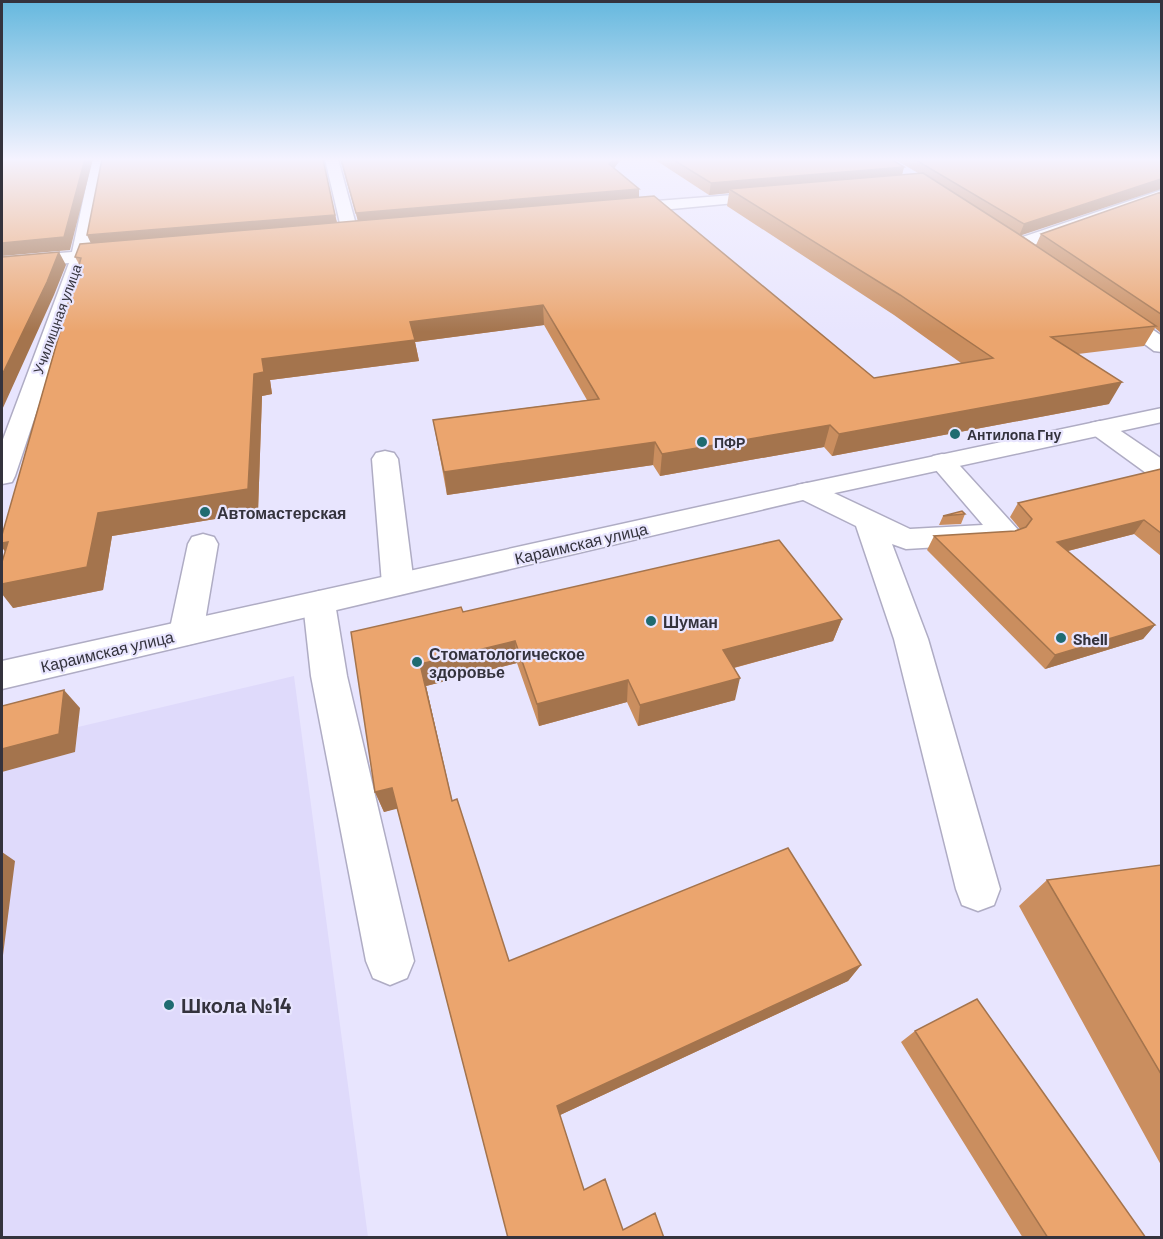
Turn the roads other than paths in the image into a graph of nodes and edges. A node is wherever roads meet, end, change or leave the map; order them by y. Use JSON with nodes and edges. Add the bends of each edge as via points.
{"nodes":[{"id":1,"x":88,"y":217,"type":"edge"},
{"id":2,"x":346,"y":217,"type":"edge"},
{"id":3,"x":1097,"y":217,"type":"edge"},
{"id":4,"x":350,"y":232,"type":"edge"},
{"id":5,"x":998,"y":233,"type":"edge"},
{"id":6,"x":1017,"y":245,"type":"junction"},
{"id":7,"x":139,"y":251,"type":"edge"},
{"id":8,"x":80,"y":256,"type":"junction"},
{"id":9,"x":1037,"y":258,"type":"edge"},
{"id":10,"x":2,"y":263,"type":"edge"},
{"id":11,"x":1104,"y":305,"type":"edge"},
{"id":12,"x":1161,"y":346,"type":"edge"},
{"id":13,"x":1161,"y":415,"type":"edge"},
{"id":14,"x":1100,"y":428,"type":"junction"},
{"id":15,"x":385,"y":459,"type":"dead end"},
{"id":16,"x":942,"y":462,"type":"junction"},
{"id":17,"x":1161,"y":472,"type":"edge"},
{"id":18,"x":2,"y":476,"type":"edge"},
{"id":19,"x":807,"y":491,"type":"junction"},
{"id":20,"x":868,"y":521,"type":"junction"},
{"id":21,"x":203,"y":544,"type":"dead end"},
{"id":22,"x":398,"y":584,"type":"junction"},
{"id":23,"x":318,"y":603,"type":"junction"},
{"id":24,"x":186,"y":633,"type":"junction"},
{"id":25,"x":2,"y":675,"type":"edge"},
{"id":26,"x":978,"y":889,"type":"dead end"},
{"id":27,"x":390,"y":961,"type":"dead end"}],
"edges":[{"from":1,"to":8,"type":"street","name":"Училищная улица"},
{"from":2,"to":4,"type":"street"},
{"from":3,"to":6,"type":"street"},
{"from":5,"to":6,"type":"street"},
{"from":6,"to":9,"type":"street"},
{"from":7,"to":8,"type":"street"},
{"from":8,"to":10,"type":"street"},
{"from":8,"to":18,"type":"street","name":"Училищная улица"},
{"from":11,"to":12,"type":"street"},
{"from":13,"to":14,"type":"street","name":"Караимская улица"},
{"from":14,"to":16,"type":"street","name":"Караимская улица"},
{"from":14,"to":17,"type":"street"},
{"from":15,"to":22,"type":"street"},
{"from":16,"to":19,"type":"street","name":"Караимская улица"},
{"from":16,"to":20,"type":"street","via":[[1006,533],[906,539]]},
{"from":19,"to":20,"type":"street"},
{"from":19,"to":22,"type":"street","name":"Караимская улица"},
{"from":20,"to":26,"type":"street","via":[[911,639]]},
{"from":21,"to":24,"type":"street"},
{"from":22,"to":23,"type":"street","name":"Караимская улица"},
{"from":23,"to":24,"type":"street","name":"Караимская улица"},
{"from":23,"to":27,"type":"street","via":[[329,676]]},
{"from":24,"to":25,"type":"street","name":"Караимская улица"}]}
